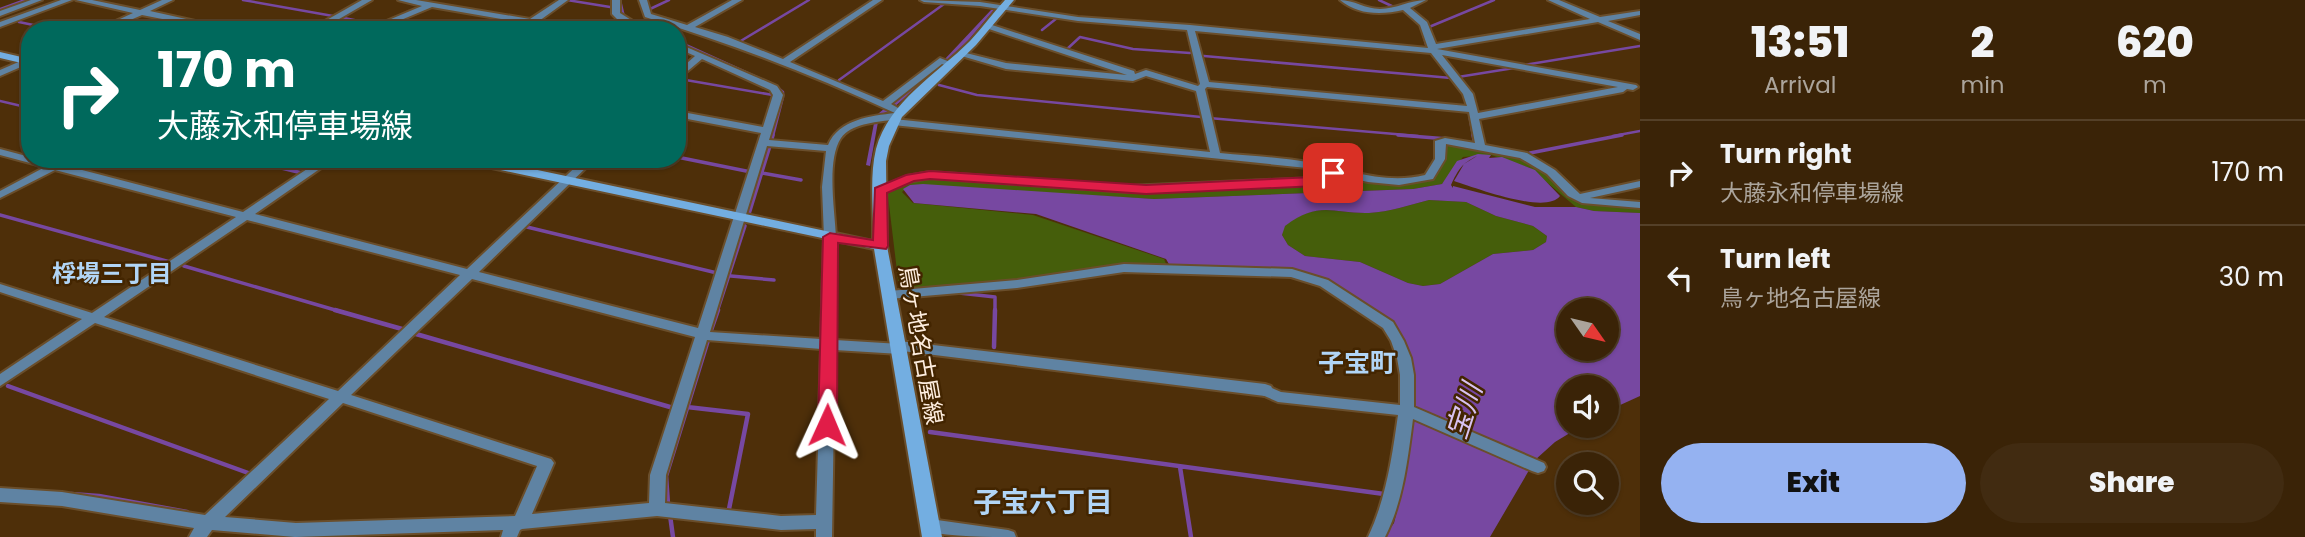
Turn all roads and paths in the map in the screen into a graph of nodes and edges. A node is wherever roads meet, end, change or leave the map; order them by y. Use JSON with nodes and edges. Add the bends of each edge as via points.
{"nodes":[{"id":1,"x":38,"y":0,"type":"edge"},
{"id":2,"x":68,"y":0,"type":"edge"},
{"id":3,"x":80,"y":0,"type":"edge"},
{"id":4,"x":169,"y":0,"type":"edge"},
{"id":5,"x":368,"y":0,"type":"edge"},
{"id":6,"x":402,"y":0,"type":"edge"},
{"id":7,"x":446,"y":0,"type":"edge"},
{"id":8,"x":564,"y":0,"type":"edge"},
{"id":9,"x":616,"y":0,"type":"edge"},
{"id":10,"x":643,"y":0,"type":"edge"},
{"id":11,"x":738,"y":0,"type":"edge"},
{"id":12,"x":878,"y":0,"type":"edge"},
{"id":13,"x":924,"y":0,"type":"edge"},
{"id":14,"x":1344,"y":0,"type":"edge"},
{"id":15,"x":1422,"y":0,"type":"edge"},
{"id":16,"x":1552,"y":0,"type":"edge"},
{"id":17,"x":968,"y":1,"type":"edge"},
{"id":18,"x":1007,"y":4,"type":"edge"},
{"id":19,"x":432,"y":5,"type":"junction"},
{"id":20,"x":1406,"y":9,"type":"junction"},
{"id":21,"x":142,"y":12,"type":"junction"},
{"id":22,"x":1640,"y":13,"type":"edge"},
{"id":23,"x":0,"y":14,"type":"edge"},
{"id":24,"x":623,"y":20,"type":"edge"},
{"id":25,"x":1598,"y":20,"type":"junction"},
{"id":26,"x":121,"y":21,"type":"edge"},
{"id":27,"x":187,"y":21,"type":"edge"},
{"id":28,"x":330,"y":21,"type":"edge"},
{"id":29,"x":392,"y":21,"type":"edge"},
{"id":30,"x":525,"y":21,"type":"edge"},
{"id":31,"x":532,"y":21,"type":"edge"},
{"id":32,"x":668,"y":21,"type":"edge"},
{"id":33,"x":0,"y":25,"type":"edge"},
{"id":34,"x":686,"y":26,"type":"edge"},
{"id":35,"x":989,"y":26,"type":"junction"},
{"id":36,"x":689,"y":27,"type":"junction"},
{"id":37,"x":1190,"y":27,"type":"junction"},
{"id":38,"x":1640,"y":37,"type":"edge"},
{"id":39,"x":686,"y":48,"type":"edge"},
{"id":40,"x":1433,"y":49,"type":"junction"},
{"id":41,"x":0,"y":55,"type":"edge"},
{"id":42,"x":701,"y":55,"type":"junction"},
{"id":43,"x":962,"y":55,"type":"junction"},
{"id":44,"x":21,"y":59,"type":"edge"},
{"id":45,"x":783,"y":63,"type":"junction"},
{"id":46,"x":947,"y":63,"type":"junction"},
{"id":47,"x":21,"y":64,"type":"edge"},
{"id":48,"x":686,"y":69,"type":"edge"},
{"id":49,"x":0,"y":73,"type":"edge"},
{"id":50,"x":1139,"y":76,"type":"junction"},
{"id":51,"x":1202,"y":86,"type":"junction"},
{"id":52,"x":1636,"y":86,"type":"edge"},
{"id":53,"x":891,"y":113,"type":"junction"},
{"id":54,"x":1474,"y":114,"type":"junction"},
{"id":55,"x":686,"y":116,"type":"edge"},
{"id":56,"x":768,"y":131,"type":"junction"},
{"id":57,"x":764,"y":143,"type":"junction"},
{"id":58,"x":832,"y":148,"type":"junction"},
{"id":59,"x":1481,"y":148,"type":"junction"},
{"id":60,"x":0,"y":152,"type":"edge"},
{"id":61,"x":1216,"y":156,"type":"junction"},
{"id":62,"x":21,"y":157,"type":"edge"},
{"id":63,"x":50,"y":168,"type":"edge"},
{"id":64,"x":62,"y":168,"type":"edge"},
{"id":65,"x":316,"y":168,"type":"edge"},
{"id":66,"x":507,"y":168,"type":"edge"},
{"id":67,"x":581,"y":168,"type":"edge"},
{"id":68,"x":1333,"y":173,"type":"junction"},
{"id":69,"x":567,"y":182,"type":"junction"},
{"id":70,"x":1640,"y":184,"type":"edge"},
{"id":71,"x":880,"y":191,"type":"junction"},
{"id":72,"x":0,"y":195,"type":"edge"},
{"id":73,"x":1577,"y":197,"type":"junction"},
{"id":74,"x":1640,"y":205,"type":"edge"},
{"id":75,"x":244,"y":216,"type":"junction"},
{"id":76,"x":741,"y":219,"type":"junction"},
{"id":77,"x":830,"y":237,"type":"junction"},
{"id":78,"x":880,"y":246,"type":"junction"},
{"id":79,"x":470,"y":275,"type":"junction"},
{"id":80,"x":0,"y":288,"type":"edge"},
{"id":81,"x":889,"y":295,"type":"junction"},
{"id":82,"x":93,"y":318,"type":"junction"},
{"id":83,"x":703,"y":335,"type":"junction"},
{"id":84,"x":827,"y":346,"type":"junction"},
{"id":85,"x":900,"y":348,"type":"junction"},
{"id":86,"x":0,"y":381,"type":"edge"},
{"id":87,"x":1265,"y":390,"type":"joint"},
{"id":88,"x":341,"y":396,"type":"junction"},
{"id":89,"x":1408,"y":411,"type":"junction"},
{"id":90,"x":1538,"y":467,"type":"dead end"},
{"id":91,"x":0,"y":495,"type":"edge"},
{"id":92,"x":657,"y":509,"type":"junction"},
{"id":93,"x":208,"y":523,"type":"junction"},
{"id":94,"x":514,"y":528,"type":"edge"},
{"id":95,"x":824,"y":530,"type":"edge"},
{"id":96,"x":931,"y":531,"type":"edge"},
{"id":97,"x":197,"y":537,"type":"edge"},
{"id":98,"x":1008,"y":537,"type":"edge"},
{"id":99,"x":1376,"y":537,"type":"edge"}],
"edges":[{"from":1,"to":23,"type":"street"},
{"from":2,"to":33,"type":"street"},
{"from":3,"to":21,"type":"street"},
{"from":4,"to":21,"type":"street"},
{"from":5,"to":28,"type":"street"},
{"from":6,"to":19,"type":"street"},
{"from":7,"to":19,"type":"street"},
{"from":8,"to":31,"type":"street"},
{"from":9,"to":24,"type":"street","via":[[615,10]]},
{"from":10,"to":32,"type":"street","via":[[648,15]]},
{"from":11,"to":36,"type":"street"},
{"from":12,"to":45,"type":"street"},
{"from":13,"to":17,"type":"street"},
{"from":14,"to":20,"type":"street","via":[[1362,11]]},
{"from":15,"to":20,"type":"street"},
{"from":16,"to":25,"type":"street"},
{"from":17,"to":18,"type":"street"},
{"from":18,"to":35,"type":"main road","name":"鳥ヶ地名古屋線"},
{"from":18,"to":37,"type":"street","via":[[1077,19]]},
{"from":19,"to":29,"type":"street"},
{"from":19,"to":30,"type":"street"},
{"from":20,"to":40,"type":"street","via":[[1424,24]]},
{"from":21,"to":26,"type":"street"},
{"from":21,"to":27,"type":"street"},
{"from":22,"to":25,"type":"street"},
{"from":25,"to":38,"type":"street"},
{"from":25,"to":40,"type":"street"},
{"from":34,"to":36,"type":"street"},
{"from":35,"to":43,"type":"main road","name":"鳥ヶ地名古屋線"},
{"from":35,"to":50,"type":"street"},
{"from":36,"to":45,"type":"street"},
{"from":37,"to":40,"type":"street"},
{"from":37,"to":51,"type":"street"},
{"from":39,"to":42,"type":"street"},
{"from":40,"to":52,"type":"street"},
{"from":40,"to":54,"type":"street","via":[[1468,94]]},
{"from":41,"to":44,"type":"main road"},
{"from":42,"to":48,"type":"street"},
{"from":42,"to":56,"type":"street","via":[[778,92]]},
{"from":43,"to":46,"type":"main road","name":"鳥ヶ地名古屋線"},
{"from":43,"to":50,"type":"street","via":[[1006,66]]},
{"from":45,"to":53,"type":"street"},
{"from":46,"to":53,"type":"main road","name":"鳥ヶ地名古屋線"},
{"from":46,"to":53,"type":"street"},
{"from":47,"to":49,"type":"street"},
{"from":50,"to":51,"type":"street","via":[[1152,74]]},
{"from":51,"to":54,"type":"street"},
{"from":51,"to":61,"type":"street"},
{"from":52,"to":54,"type":"street"},
{"from":53,"to":58,"type":"street","via":[[852,126],[836,136]]},
{"from":53,"to":61,"type":"street"},
{"from":53,"to":71,"type":"main road","name":"鳥ヶ地名古屋線"},
{"from":54,"to":59,"type":"street"},
{"from":55,"to":56,"type":"street"},
{"from":56,"to":57,"type":"street"},
{"from":57,"to":58,"type":"street"},
{"from":57,"to":76,"type":"street"},
{"from":58,"to":77,"type":"street","via":[[827,199]]},
{"from":59,"to":68,"type":"street","via":[[1441,142],[1440,159],[1429,177],[1418,179],[1388,181]]},
{"from":59,"to":73,"type":"street","via":[[1532,159]]},
{"from":60,"to":62,"type":"street"},
{"from":61,"to":68,"type":"street","via":[[1307,165]]},
{"from":63,"to":72,"type":"street"},
{"from":64,"to":75,"type":"street"},
{"from":65,"to":75,"type":"street"},
{"from":66,"to":69,"type":"main road"},
{"from":67,"to":69,"type":"street"},
{"from":68,"to":71,"type":"street","via":[[1317,181],[1146,190],[930,175]]},
{"from":69,"to":76,"type":"main road"},
{"from":69,"to":79,"type":"street"},
{"from":70,"to":73,"type":"street"},
{"from":71,"to":78,"type":"main road","name":"鳥ヶ地名古屋線"},
{"from":73,"to":74,"type":"street","via":[[1595,203]]},
{"from":75,"to":79,"type":"street"},
{"from":75,"to":82,"type":"street"},
{"from":76,"to":77,"type":"main road"},
{"from":76,"to":83,"type":"street"},
{"from":77,"to":78,"type":"main road"},
{"from":77,"to":84,"type":"street"},
{"from":78,"to":81,"type":"main road","name":"鳥ヶ地名古屋線"},
{"from":79,"to":83,"type":"street"},
{"from":79,"to":88,"type":"street"},
{"from":80,"to":82,"type":"street"},
{"from":81,"to":85,"type":"main road","name":"鳥ヶ地名古屋線"},
{"from":81,"to":89,"type":"street","via":[[1017,284],[1124,268],[1292,273],[1324,283],[1388,325],[1407,377]]},
{"from":82,"to":86,"type":"street"},
{"from":82,"to":88,"type":"street"},
{"from":83,"to":84,"type":"street"},
{"from":83,"to":92,"type":"street","via":[[658,475]]},
{"from":84,"to":85,"type":"street"},
{"from":84,"to":95,"type":"street"},
{"from":85,"to":87,"type":"street"},
{"from":85,"to":96,"type":"main road","name":"鳥ヶ地名古屋線"},
{"from":87,"to":89,"type":"street","via":[[1278,397]]},
{"from":88,"to":93,"type":"street"},
{"from":88,"to":94,"type":"street","via":[[546,463]]},
{"from":89,"to":90,"type":"street"},
{"from":89,"to":99,"type":"street","via":[[1387,520]]},
{"from":91,"to":93,"type":"street","via":[[87,502]]},
{"from":92,"to":94,"type":"street"},
{"from":92,"to":95,"type":"street"},
{"from":93,"to":94,"type":"street","via":[[296,530]]},
{"from":93,"to":97,"type":"street"},
{"from":96,"to":98,"type":"street"}]}
